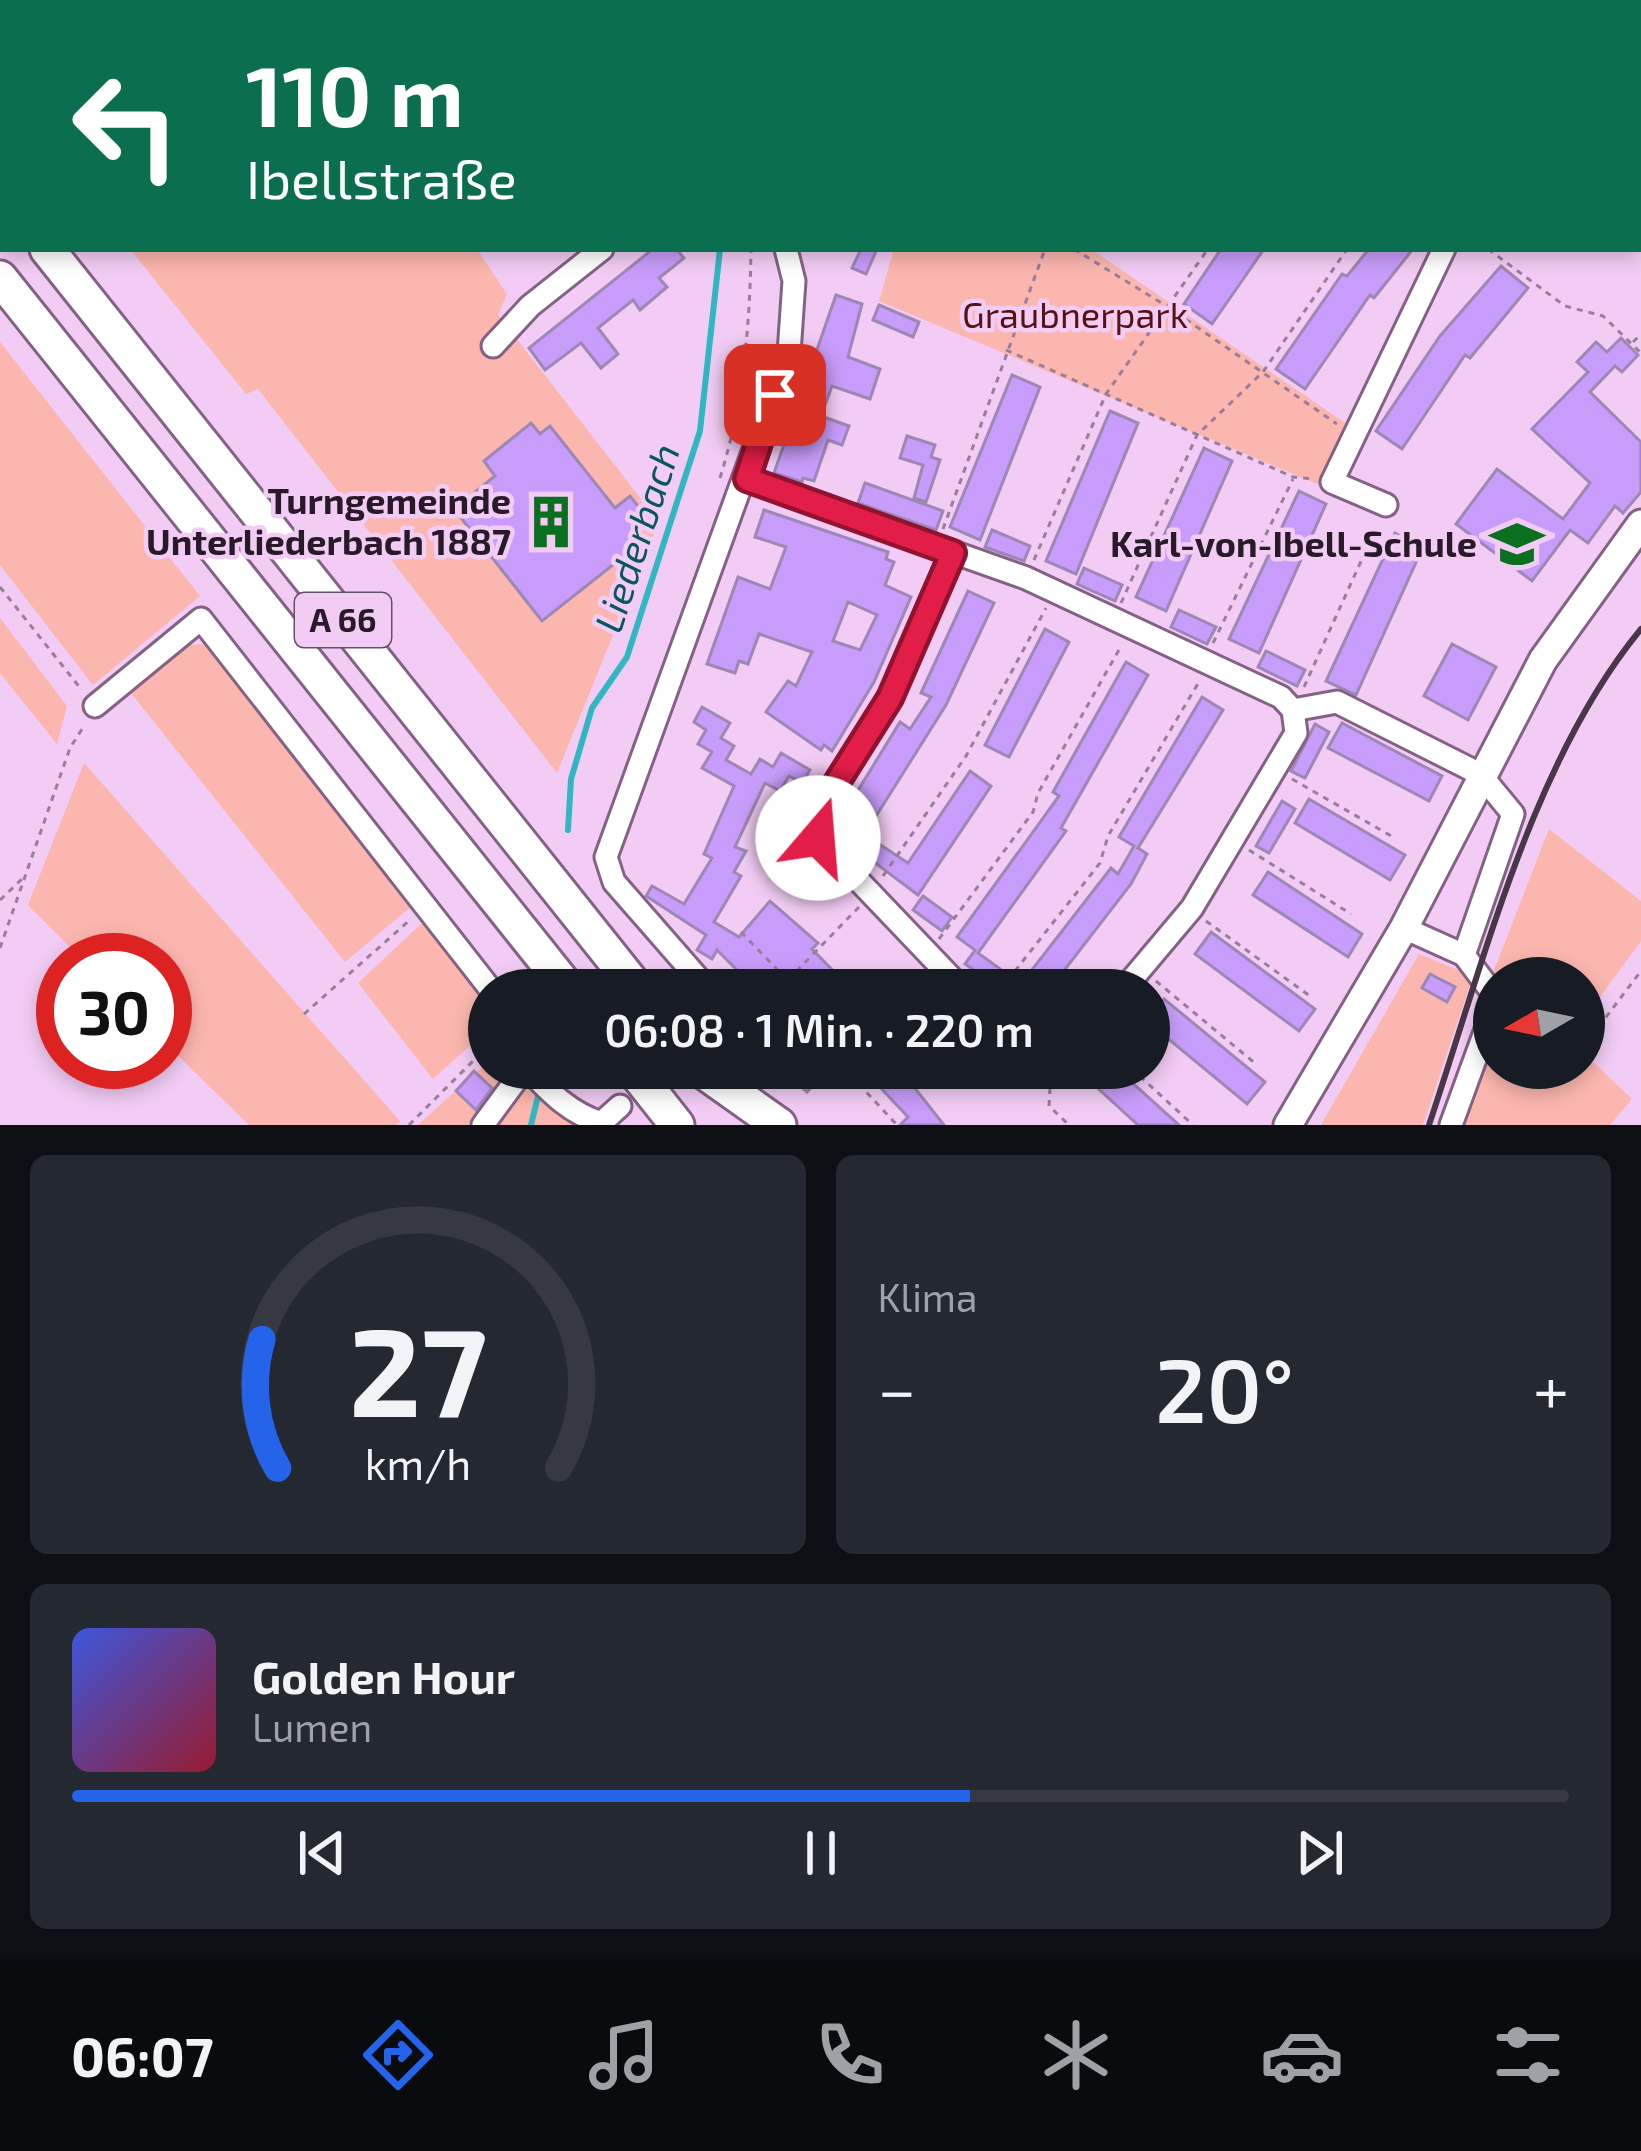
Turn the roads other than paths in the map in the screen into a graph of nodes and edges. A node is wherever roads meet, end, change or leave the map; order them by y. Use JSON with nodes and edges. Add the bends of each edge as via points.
{"nodes":[{"id":1,"x":49,"y":252,"type":"edge"},
{"id":2,"x":598,"y":252,"type":"edge"},
{"id":3,"x":787,"y":252,"type":"edge"},
{"id":4,"x":1443,"y":252,"type":"edge"},
{"id":5,"x":0,"y":278,"type":"edge"},
{"id":6,"x":494,"y":346,"type":"dead end"},
{"id":7,"x":747,"y":479,"type":"junction"},
{"id":8,"x":1386,"y":506,"type":"road end"},
{"id":9,"x":1641,"y":524,"type":"edge"},
{"id":10,"x":945,"y":550,"type":"junction"},
{"id":11,"x":95,"y":706,"type":"road end"},
{"id":12,"x":1293,"y":710,"type":"junction"},
{"id":13,"x":1480,"y":774,"type":"junction"},
{"id":14,"x":1404,"y":928,"type":"junction"},
{"id":15,"x":1464,"y":955,"type":"junction"},
{"id":16,"x":475,"y":969,"type":"edge"},
{"id":17,"x":552,"y":969,"type":"edge"},
{"id":18,"x":621,"y":969,"type":"edge"},
{"id":19,"x":685,"y":969,"type":"edge"},
{"id":20,"x":941,"y":969,"type":"edge"},
{"id":21,"x":1141,"y":969,"type":"edge"},
{"id":22,"x":511,"y":1089,"type":"edge"},
{"id":23,"x":547,"y":1089,"type":"edge"},
{"id":24,"x":649,"y":1089,"type":"edge"},
{"id":25,"x":717,"y":1089,"type":"edge"},
{"id":26,"x":729,"y":1089,"type":"edge"},
{"id":27,"x":620,"y":1106,"type":"dead end"},
{"id":28,"x":602,"y":1124,"type":"edge"},
{"id":29,"x":483,"y":1125,"type":"edge"},
{"id":30,"x":677,"y":1125,"type":"edge"},
{"id":31,"x":746,"y":1125,"type":"edge"},
{"id":32,"x":779,"y":1125,"type":"edge"},
{"id":33,"x":1288,"y":1125,"type":"edge"},
{"id":34,"x":1451,"y":1125,"type":"edge"}],
"edges":[{"from":1,"to":18,"type":"highway","number":"A 66"},
{"from":2,"to":6,"type":"street"},
{"from":3,"to":7,"type":"street","via":[[794,281],[789,353]]},
{"from":4,"to":8,"type":"street","via":[[1332,482]]},
{"from":5,"to":17,"type":"highway","number":"A 66"},
{"from":7,"to":10,"type":"street"},
{"from":7,"to":19,"type":"street","via":[[606,857],[614,882]]},
{"from":9,"to":13,"type":"main road","via":[[1543,660]]},
{"from":10,"to":12,"type":"street","via":[[1124,621]]},
{"from":10,"to":20,"type":"street","via":[[890,698],[815,817],[818,838]]},
{"from":11,"to":16,"type":"street","via":[[201,619]]},
{"from":12,"to":13,"type":"street","via":[[1337,702]]},
{"from":12,"to":21,"type":"street","via":[[1296,734],[1190,910]]},
{"from":13,"to":14,"type":"main road"},
{"from":13,"to":15,"type":"street","via":[[1513,814]]},
{"from":14,"to":15,"type":"street"},
{"from":14,"to":33,"type":"main road"},
{"from":15,"to":34,"type":"street","via":[[1493,995],[1493,1010]]},
{"from":22,"to":29,"type":"street"},
{"from":23,"to":28,"type":"street"},
{"from":24,"to":30,"type":"highway"},
{"from":25,"to":31,"type":"highway"},
{"from":26,"to":32,"type":"highway"},
{"from":27,"to":28,"type":"street"}]}
